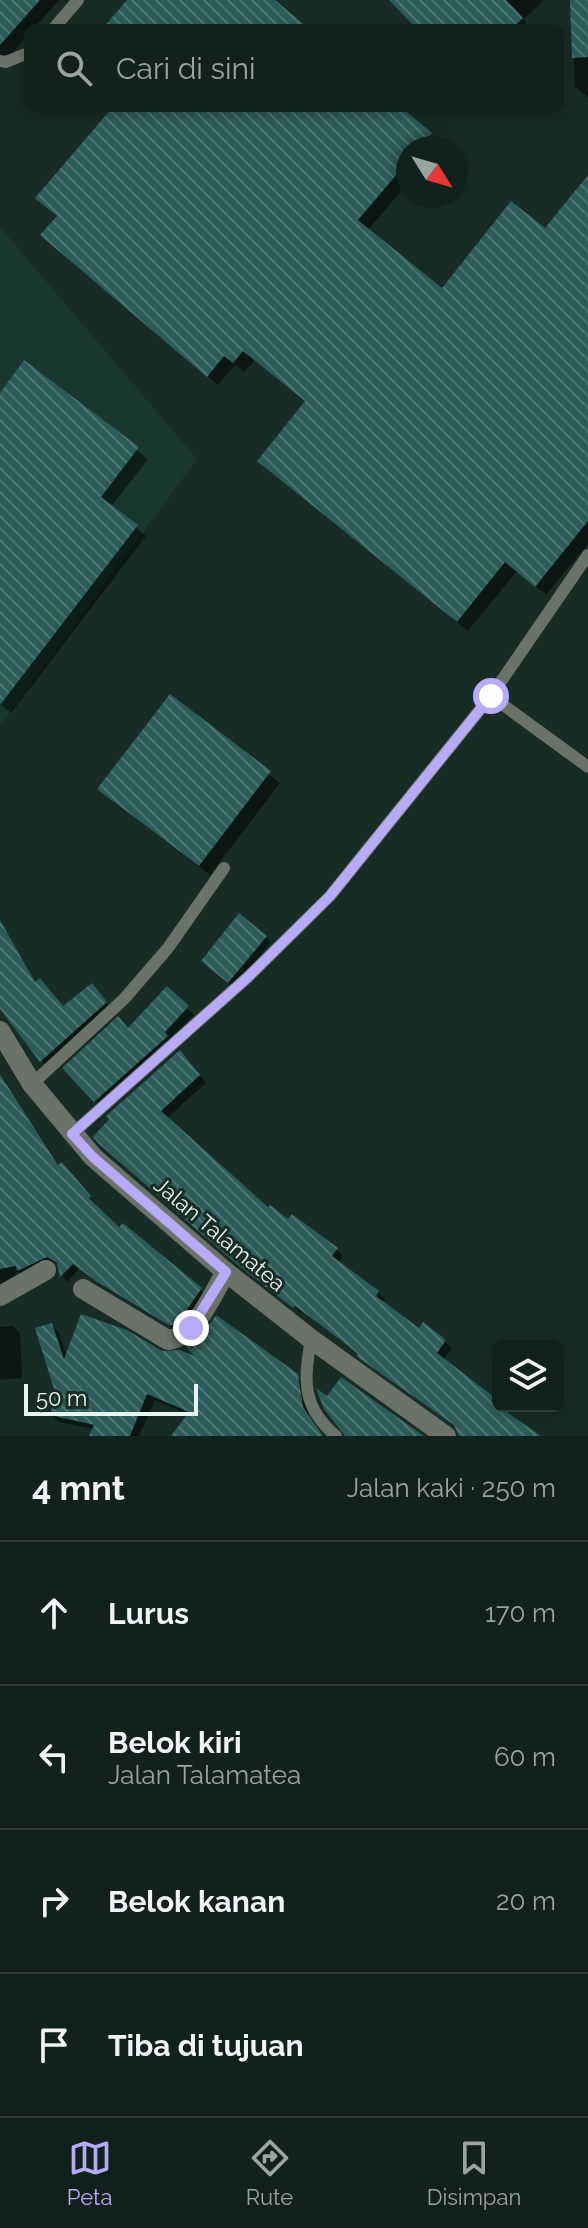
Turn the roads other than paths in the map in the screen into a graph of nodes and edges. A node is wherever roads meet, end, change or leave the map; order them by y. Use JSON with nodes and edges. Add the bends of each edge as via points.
{"nodes":[{"id":1,"x":78,"y":0,"type":"edge"},
{"id":2,"x":57,"y":24,"type":"edge"},
{"id":3,"x":24,"y":55,"type":"edge"},
{"id":4,"x":0,"y":61,"type":"edge"},
{"id":5,"x":588,"y":555,"type":"edge"},
{"id":6,"x":491,"y":696,"type":"junction"},
{"id":7,"x":588,"y":767,"type":"edge"},
{"id":8,"x":224,"y":868,"type":"dead end"},
{"id":9,"x":0,"y":1031,"type":"edge"},
{"id":10,"x":32,"y":1084,"type":"junction"},
{"id":11,"x":72,"y":1134,"type":"junction"},
{"id":12,"x":46,"y":1270,"type":"dead end"},
{"id":13,"x":226,"y":1272,"type":"junction"},
{"id":14,"x":83,"y":1289,"type":"dead end"},
{"id":15,"x":0,"y":1296,"type":"edge"},
{"id":16,"x":311,"y":1339,"type":"junction"},
{"id":17,"x":336,"y":1436,"type":"edge"},
{"id":18,"x":446,"y":1436,"type":"edge"}],
"edges":[{"from":1,"to":2,"type":"lane"},
{"from":3,"to":4,"type":"lane"},
{"from":5,"to":6,"type":"lane"},
{"from":6,"to":7,"type":"lane"},
{"from":6,"to":11,"type":"lane","via":[[330,896]]},
{"from":8,"to":10,"type":"lane","via":[[168,948],[124,999]]},
{"from":9,"to":10,"type":"street","name":"Jalan Talamatea"},
{"from":10,"to":11,"type":"street","name":"Jalan Talamatea"},
{"from":11,"to":13,"type":"street","name":"Jalan Talamatea"},
{"from":12,"to":15,"type":"street"},
{"from":13,"to":14,"type":"street","via":[[191,1328],[168,1340]]},
{"from":13,"to":16,"type":"street","name":"Jalan Talamatea"},
{"from":16,"to":17,"type":"lane","via":[[307,1394]]},
{"from":16,"to":18,"type":"street","name":"Jalan Talamatea"}]}
